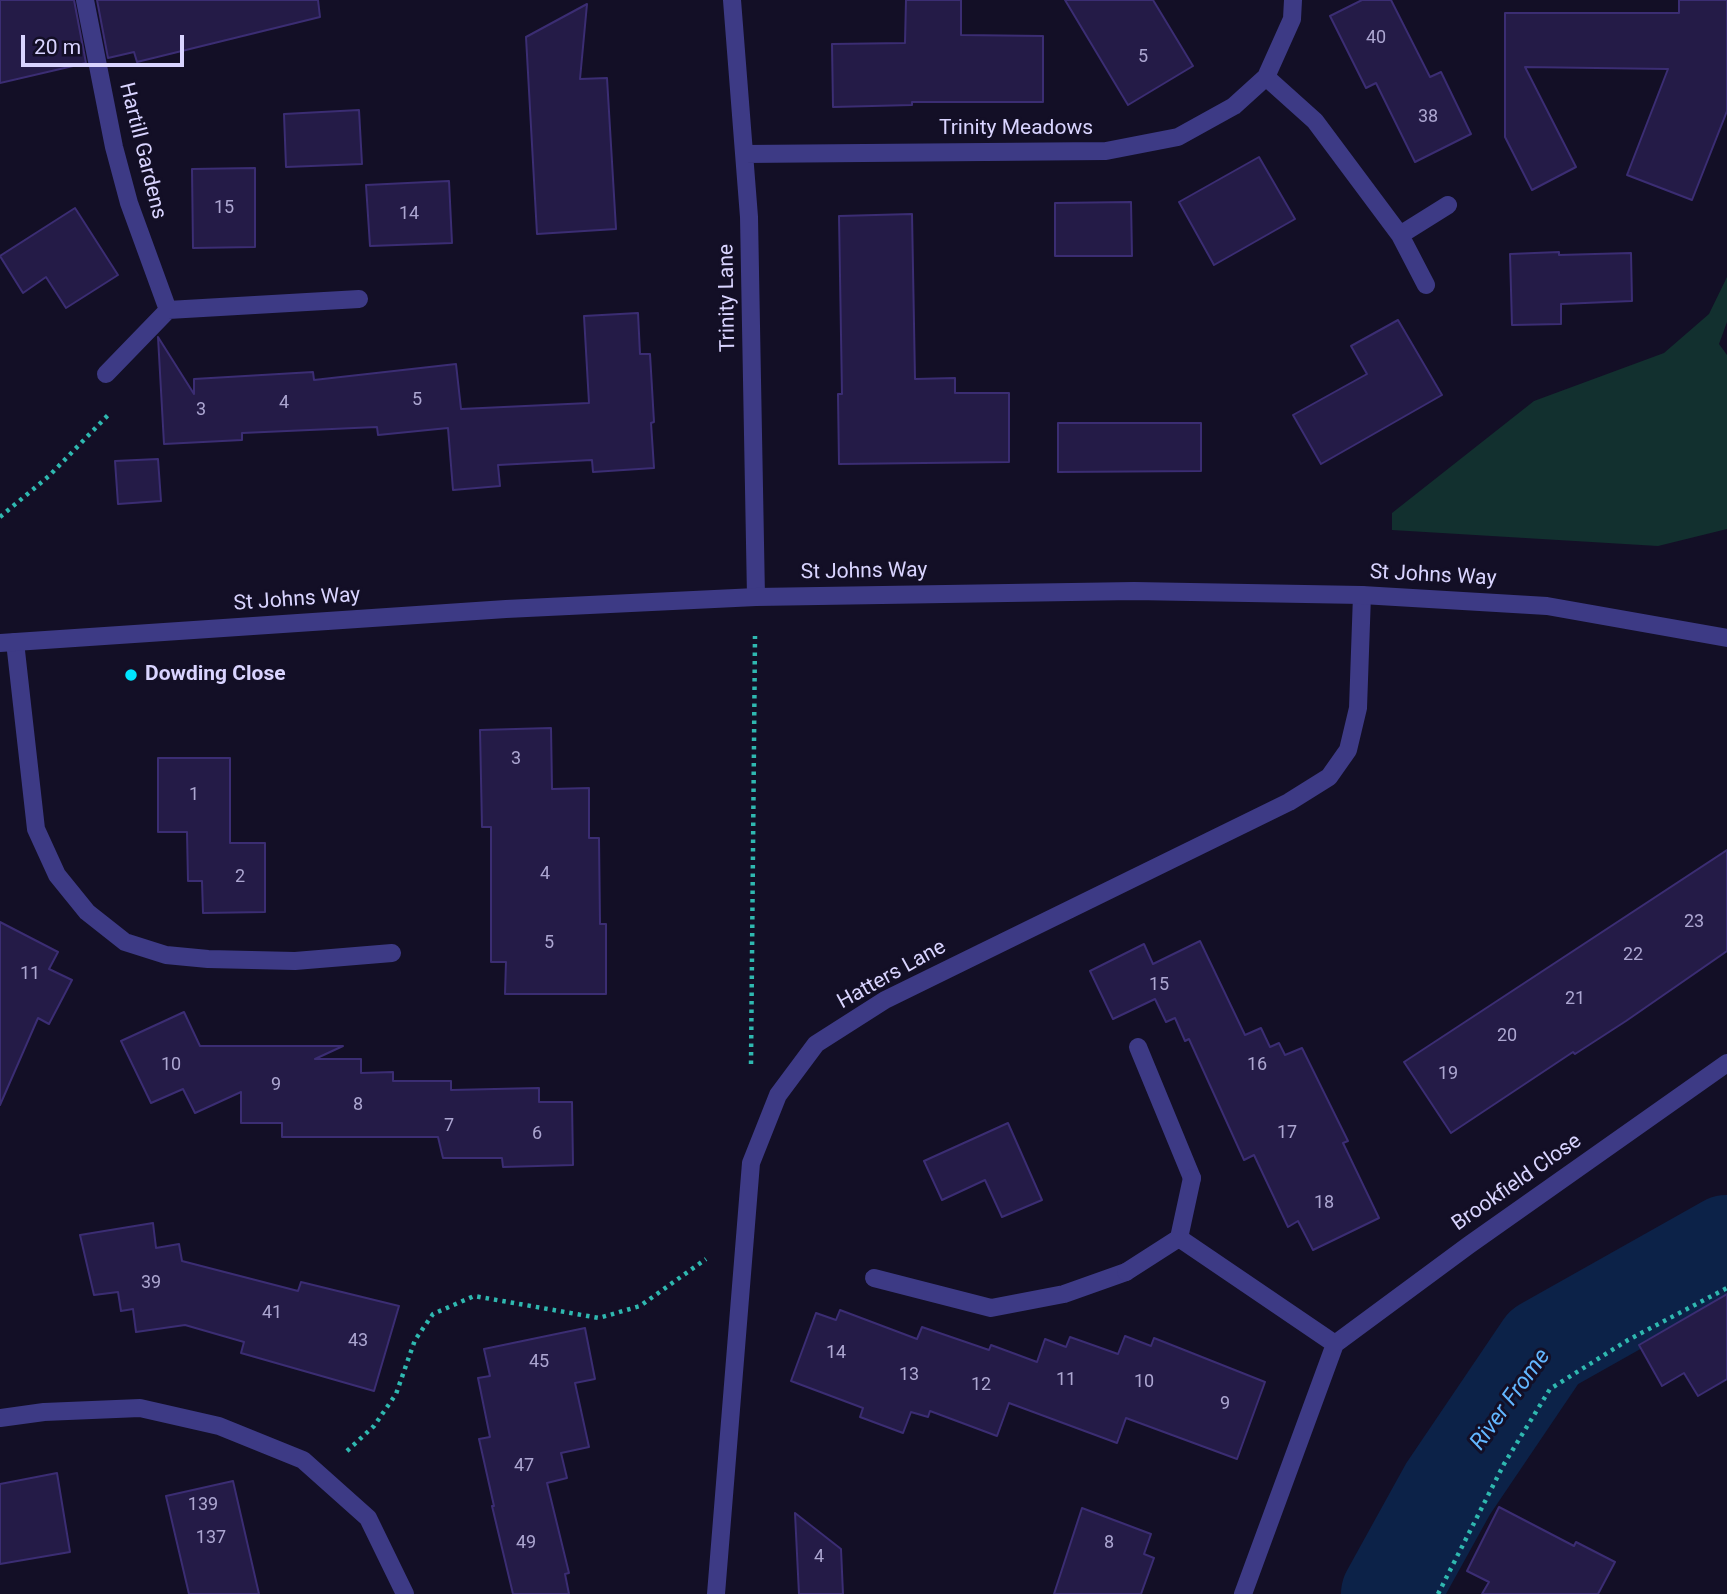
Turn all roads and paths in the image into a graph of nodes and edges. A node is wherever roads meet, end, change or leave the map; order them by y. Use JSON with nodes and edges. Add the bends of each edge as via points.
{"nodes":[{"id":1,"x":85,"y":0,"type":"edge"},
{"id":2,"x":732,"y":0,"type":"edge"},
{"id":3,"x":1293,"y":0,"type":"edge"},
{"id":4,"x":1266,"y":77,"type":"junction"},
{"id":5,"x":744,"y":154,"type":"junction"},
{"id":6,"x":1448,"y":205,"type":"dead end"},
{"id":7,"x":1400,"y":235,"type":"junction"},
{"id":8,"x":1426,"y":285,"type":"dead end"},
{"id":9,"x":359,"y":299,"type":"dead end"},
{"id":10,"x":168,"y":310,"type":"junction"},
{"id":11,"x":106,"y":374,"type":"joint"},
{"id":12,"x":0,"y":517,"type":"edge"},
{"id":13,"x":1362,"y":595,"type":"junction"},
{"id":14,"x":756,"y":597,"type":"junction"},
{"id":15,"x":1727,"y":638,"type":"edge"},
{"id":16,"x":8,"y":643,"type":"edge"},
{"id":17,"x":392,"y":953,"type":"dead end"},
{"id":18,"x":1138,"y":1047,"type":"dead end"},
{"id":19,"x":1727,"y":1063,"type":"edge"},
{"id":20,"x":751,"y":1066,"type":"dead end"},
{"id":21,"x":745,"y":1231,"type":"junction"},
{"id":22,"x":1179,"y":1238,"type":"junction"},
{"id":23,"x":874,"y":1278,"type":"dead end"},
{"id":24,"x":1727,"y":1288,"type":"edge"},
{"id":25,"x":1335,"y":1344,"type":"junction"},
{"id":26,"x":0,"y":1418,"type":"edge"},
{"id":27,"x":321,"y":1475,"type":"junction"},
{"id":28,"x":405,"y":1594,"type":"edge"},
{"id":29,"x":716,"y":1594,"type":"edge"},
{"id":30,"x":1243,"y":1594,"type":"edge"},
{"id":31,"x":1438,"y":1594,"type":"edge"}],
"edges":[{"from":1,"to":10,"type":"street","name":"Hartill Gardens","via":[[128,203]]},
{"from":2,"to":5,"type":"street","name":"Trinity Lane"},
{"from":3,"to":4,"type":"street","name":"Trinity Meadows","via":[[1292,19]]},
{"from":4,"to":5,"type":"street","name":"Trinity Meadows","via":[[1234,106],[1178,138],[1106,151]]},
{"from":4,"to":7,"type":"street","via":[[1315,121]]},
{"from":5,"to":14,"type":"street","name":"Trinity Lane","via":[[750,231]]},
{"from":6,"to":7,"type":"street"},
{"from":7,"to":8,"type":"street"},
{"from":9,"to":10,"type":"street"},
{"from":10,"to":11,"type":"street"},
{"from":11,"to":12,"type":"path","via":[[126,395],[58,467]]},
{"from":13,"to":14,"type":"street","name":"St Johns Way","via":[[1134,591]]},
{"from":13,"to":15,"type":"street","name":"St Johns Way","via":[[1547,606]]},
{"from":13,"to":21,"type":"street","name":"Hatters Lane","via":[[1358,708],[1348,750],[1329,778],[1289,802],[885,1000],[816,1044],[778,1095],[751,1163]]},
{"from":14,"to":16,"type":"street","name":"St Johns Way"},
{"from":14,"to":20,"type":"path"},
{"from":16,"to":17,"type":"street","via":[[36,829],[57,875],[87,912],[125,942],[166,955],[295,961]]},
{"from":18,"to":22,"type":"street","via":[[1192,1178]]},
{"from":19,"to":25,"type":"street","name":"Brookfield Close"},
{"from":21,"to":27,"type":"path","via":[[640,1306],[599,1318],[474,1296],[433,1314],[415,1340],[396,1394],[374,1426]]},
{"from":21,"to":29,"type":"street","name":"Hatters Lane"},
{"from":22,"to":23,"type":"street","via":[[1126,1272],[1064,1294],[990,1308]]},
{"from":22,"to":25,"type":"street"},
{"from":24,"to":31,"type":"path","via":[[1628,1340],[1550,1389],[1504,1464]]},
{"from":25,"to":30,"type":"street"},
{"from":26,"to":27,"type":"street","via":[[140,1408],[219,1426],[303,1460]]},
{"from":27,"to":28,"type":"street","via":[[368,1518]]}]}
